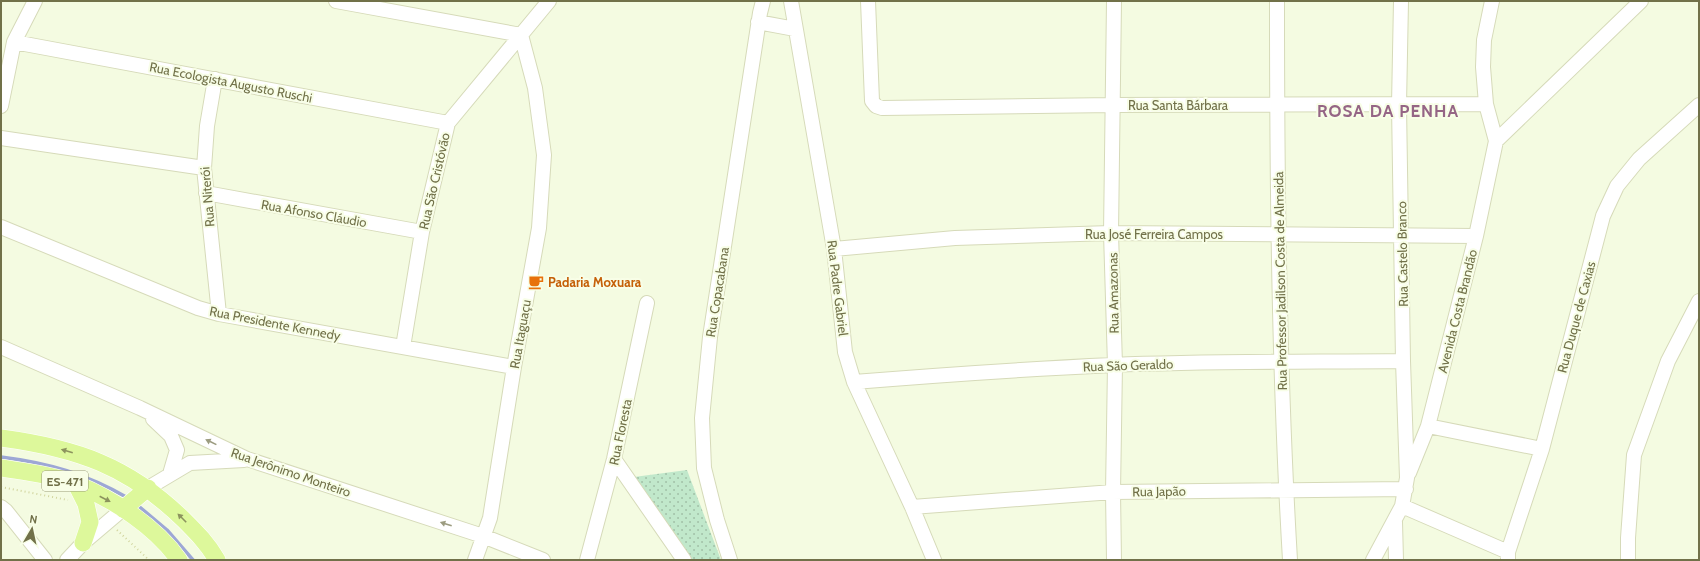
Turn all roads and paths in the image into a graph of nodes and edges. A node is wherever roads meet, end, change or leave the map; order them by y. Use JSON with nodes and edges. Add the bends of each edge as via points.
{"nodes":[{"id":1,"x":35,"y":1,"type":"edge"},
{"id":2,"x":336,"y":1,"type":"edge"},
{"id":3,"x":549,"y":1,"type":"edge"},
{"id":4,"x":764,"y":1,"type":"edge"},
{"id":5,"x":791,"y":1,"type":"edge"},
{"id":6,"x":868,"y":1,"type":"edge"},
{"id":7,"x":1114,"y":1,"type":"edge"},
{"id":8,"x":1277,"y":1,"type":"edge"},
{"id":9,"x":1401,"y":1,"type":"edge"},
{"id":10,"x":1492,"y":1,"type":"edge"},
{"id":11,"x":1641,"y":1,"type":"edge"},
{"id":12,"x":758,"y":22,"type":"junction"},
{"id":13,"x":795,"y":28,"type":"junction"},
{"id":14,"x":521,"y":35,"type":"junction"},
{"id":15,"x":14,"y":42,"type":"junction"},
{"id":16,"x":215,"y":79,"type":"junction"},
{"id":17,"x":1486,"y":104,"type":"junction"},
{"id":18,"x":1114,"y":105,"type":"junction"},
{"id":19,"x":1277,"y":105,"type":"junction"},
{"id":20,"x":1399,"y":105,"type":"junction"},
{"id":21,"x":1699,"y":105,"type":"edge"},
{"id":22,"x":1,"y":106,"type":"edge"},
{"id":23,"x":448,"y":122,"type":"junction"},
{"id":24,"x":1,"y":138,"type":"edge"},
{"id":25,"x":1496,"y":141,"type":"junction"},
{"id":26,"x":204,"y":168,"type":"junction"},
{"id":27,"x":206,"y":193,"type":"junction"},
{"id":28,"x":1,"y":227,"type":"edge"},
{"id":29,"x":422,"y":232,"type":"junction"},
{"id":30,"x":1112,"y":233,"type":"junction"},
{"id":31,"x":1402,"y":234,"type":"junction"},
{"id":32,"x":1278,"y":236,"type":"junction"},
{"id":33,"x":1476,"y":236,"type":"junction"},
{"id":34,"x":834,"y":249,"type":"junction"},
{"id":35,"x":1699,"y":302,"type":"edge"},
{"id":36,"x":647,"y":303,"type":"dead end"},
{"id":37,"x":219,"y":314,"type":"junction"},
{"id":38,"x":1,"y":347,"type":"edge"},
{"id":39,"x":403,"y":347,"type":"junction"},
{"id":40,"x":1403,"y":361,"type":"junction"},
{"id":41,"x":1282,"y":362,"type":"junction"},
{"id":42,"x":1115,"y":365,"type":"junction"},
{"id":43,"x":514,"y":367,"type":"junction"},
{"id":44,"x":854,"y":382,"type":"junction"},
{"id":45,"x":140,"y":408,"type":"junction"},
{"id":46,"x":1428,"y":426,"type":"junction"},
{"id":47,"x":1,"y":438,"type":"edge"},
{"id":48,"x":1542,"y":448,"type":"junction"},
{"id":49,"x":247,"y":459,"type":"junction"},
{"id":50,"x":614,"y":459,"type":"junction"},
{"id":51,"x":1,"y":468,"type":"edge"},
{"id":52,"x":170,"y":474,"type":"junction"},
{"id":53,"x":1406,"y":483,"type":"junction"},
{"id":54,"x":76,"y":484,"type":"junction"},
{"id":55,"x":1286,"y":490,"type":"junction"},
{"id":56,"x":1113,"y":492,"type":"junction"},
{"id":57,"x":135,"y":498,"type":"junction"},
{"id":58,"x":1402,"y":506,"type":"junction"},
{"id":59,"x":1,"y":507,"type":"edge"},
{"id":60,"x":912,"y":507,"type":"junction"},
{"id":61,"x":1395,"y":522,"type":"junction"},
{"id":62,"x":483,"y":536,"type":"junction"},
{"id":63,"x":83,"y":543,"type":"junction"},
{"id":64,"x":1508,"y":556,"type":"edge"},
{"id":65,"x":45,"y":560,"type":"edge"},
{"id":66,"x":68,"y":560,"type":"edge"},
{"id":67,"x":179,"y":560,"type":"edge"},
{"id":68,"x":217,"y":560,"type":"edge"},
{"id":69,"x":475,"y":560,"type":"edge"},
{"id":70,"x":543,"y":560,"type":"edge"},
{"id":71,"x":588,"y":560,"type":"edge"},
{"id":72,"x":684,"y":560,"type":"edge"},
{"id":73,"x":730,"y":560,"type":"edge"},
{"id":74,"x":934,"y":560,"type":"edge"},
{"id":75,"x":1114,"y":560,"type":"edge"},
{"id":76,"x":1290,"y":560,"type":"edge"},
{"id":77,"x":1373,"y":560,"type":"edge"},
{"id":78,"x":1396,"y":560,"type":"edge"},
{"id":79,"x":1628,"y":560,"type":"edge"}],
"edges":[{"from":1,"to":15,"type":"street"},
{"from":2,"to":14,"type":"street"},
{"from":3,"to":14,"type":"street","name":"Rua São Cristóvão"},
{"from":4,"to":12,"type":"street","name":"Rua Copacabana"},
{"from":5,"to":13,"type":"street","name":"Rua Padre Gabriel"},
{"from":6,"to":18,"type":"street","name":"Rua Santa Bárbara","via":[[872,101],[876,106],[882,108]]},
{"from":7,"to":18,"type":"street","name":"Rua Amazonas"},
{"from":8,"to":19,"type":"street","name":"Rua Professor Jadilson Costa de Almeida"},
{"from":9,"to":20,"type":"street","name":"Rua Castelo Branco"},
{"from":10,"to":17,"type":"street","via":[[1484,40]]},
{"from":11,"to":25,"type":"street"},
{"from":12,"to":13,"type":"street"},
{"from":12,"to":73,"type":"street","name":"Rua Copacabana","via":[[710,337],[702,418],[704,468]]},
{"from":13,"to":34,"type":"street","name":"Rua Padre Gabriel"},
{"from":14,"to":23,"type":"street","name":"Rua São Cristóvão"},
{"from":14,"to":43,"type":"street","name":"Rua Itaguaçu","via":[[536,88],[544,155],[539,228]]},
{"from":15,"to":16,"type":"street","name":"Rua Ecologista Augusto Ruschi"},
{"from":15,"to":22,"type":"street"},
{"from":16,"to":23,"type":"street","name":"Rua Ecologista Augusto Ruschi"},
{"from":16,"to":26,"type":"street","name":"Rua Niterói","via":[[206,126]]},
{"from":17,"to":20,"type":"street","name":"Rua Santa Bárbara"},
{"from":17,"to":25,"type":"street"},
{"from":18,"to":19,"type":"street","name":"Rua Santa Bárbara"},
{"from":18,"to":30,"type":"street","name":"Rua Amazonas"},
{"from":19,"to":20,"type":"street","name":"Rua Santa Bárbara"},
{"from":19,"to":32,"type":"street","name":"Rua Professor Jadilson Costa de Almeida"},
{"from":20,"to":31,"type":"street","name":"Rua Castelo Branco"},
{"from":21,"to":48,"type":"street","name":"Rua Duque de Caxias","via":[[1639,159],[1617,186],[1603,216]]},
{"from":23,"to":29,"type":"street","name":"Rua São Cristóvão"},
{"from":24,"to":26,"type":"street"},
{"from":25,"to":33,"type":"street","name":"Avenida Costa Brandão"},
{"from":26,"to":27,"type":"street","name":"Rua Niterói"},
{"from":27,"to":29,"type":"street","name":"Rua Afonso Cláudio"},
{"from":27,"to":37,"type":"street","name":"Rua Niterói"},
{"from":28,"to":37,"type":"street","name":"Rua Presidente Kennedy","via":[[198,308]]},
{"from":29,"to":39,"type":"street","name":"Rua São Cristóvão"},
{"from":30,"to":32,"type":"street","name":"Rua José Ferreira Campos"},
{"from":30,"to":34,"type":"street","name":"Rua José Ferreira Campos","via":[[955,238]]},
{"from":30,"to":42,"type":"street","name":"Rua Amazonas"},
{"from":31,"to":32,"type":"street","name":"Rua José Ferreira Campos"},
{"from":31,"to":33,"type":"street","name":"Rua José Ferreira Campos"},
{"from":31,"to":40,"type":"street","name":"Rua Castelo Branco"},
{"from":32,"to":41,"type":"street","name":"Rua Professor Jadilson Costa de Almeida"},
{"from":33,"to":46,"type":"street","name":"Avenida Costa Brandão"},
{"from":34,"to":44,"type":"street","name":"Rua Padre Gabriel","via":[[846,352]]},
{"from":35,"to":79,"type":"street","via":[[1668,361],[1634,455]]},
{"from":36,"to":50,"type":"street","name":"Rua Floresta"},
{"from":37,"to":39,"type":"street","name":"Rua Presidente Kennedy"},
{"from":38,"to":45,"type":"street","name":"Rua Jerônimo Monteiro"},
{"from":39,"to":43,"type":"street","name":"Rua Presidente Kennedy"},
{"from":40,"to":41,"type":"street","name":"Rua São Geraldo"},
{"from":40,"to":53,"type":"street","name":"Rua Castelo Branco"},
{"from":41,"to":42,"type":"street","name":"Rua São Geraldo"},
{"from":41,"to":55,"type":"street","name":"Rua Professor Jadilson Costa de Almeida"},
{"from":42,"to":44,"type":"street","name":"Rua São Geraldo"},
{"from":42,"to":56,"type":"street","name":"Rua Amazonas"},
{"from":43,"to":62,"type":"street","name":"Rua Itaguaçu","via":[[490,518]]},
{"from":44,"to":60,"type":"street","name":"Rua Padre Gabriel"},
{"from":49,"to":45,"type":"street","name":"Rua Jerônimo Monteiro","one_way":true},
{"from":45,"to":52,"type":"street","via":[[171,436],[177,450]]},
{"from":46,"to":48,"type":"street"},
{"from":46,"to":53,"type":"street","name":"Avenida Costa Brandão"},
{"from":57,"to":47,"type":"main road","number":"ES-471","one_way":true,"via":[[104,463],[40,443]]},
{"from":48,"to":64,"type":"street","name":"Rua Duque de Caxias"},
{"from":49,"to":52,"type":"street","via":[[196,462]]},
{"from":62,"to":49,"type":"street","name":"Rua Jerônimo Monteiro","one_way":true},
{"from":50,"to":71,"type":"street","name":"Rua Floresta"},
{"from":50,"to":72,"type":"street"},
{"from":51,"to":54,"type":"main road","number":"ES-471"},
{"from":52,"to":57,"type":"street"},
{"from":53,"to":55,"type":"street","name":"Rua Japão"},
{"from":53,"to":58,"type":"street","name":"Rua Castelo Branco"},
{"from":54,"to":57,"type":"main road","number":"ES-471","one_way":true},
{"from":54,"to":63,"type":"main road","via":[[86,504],[90,522]]},
{"from":55,"to":56,"type":"street","name":"Rua Japão"},
{"from":55,"to":76,"type":"street","name":"Rua Professor Jadilson Costa de Almeida"},
{"from":56,"to":60,"type":"street","name":"Rua Japão"},
{"from":56,"to":75,"type":"street","name":"Rua Amazonas"},
{"from":57,"to":63,"type":"street"},
{"from":57,"to":67,"type":"main road","number":"ES-471"},
{"from":68,"to":57,"type":"main road","number":"ES-471","one_way":true,"via":[[210,546],[174,510]]},
{"from":58,"to":61,"type":"street"},
{"from":58,"to":64,"type":"street"},
{"from":59,"to":65,"type":"street"},
{"from":60,"to":74,"type":"street","name":"Rua Padre Gabriel"},
{"from":61,"to":77,"type":"street"},
{"from":61,"to":78,"type":"street"},
{"from":62,"to":69,"type":"street","name":"Rua Itaguaçu"},
{"from":62,"to":70,"type":"street","name":"Rua Jerônimo Monteiro"},
{"from":63,"to":66,"type":"street"}]}
